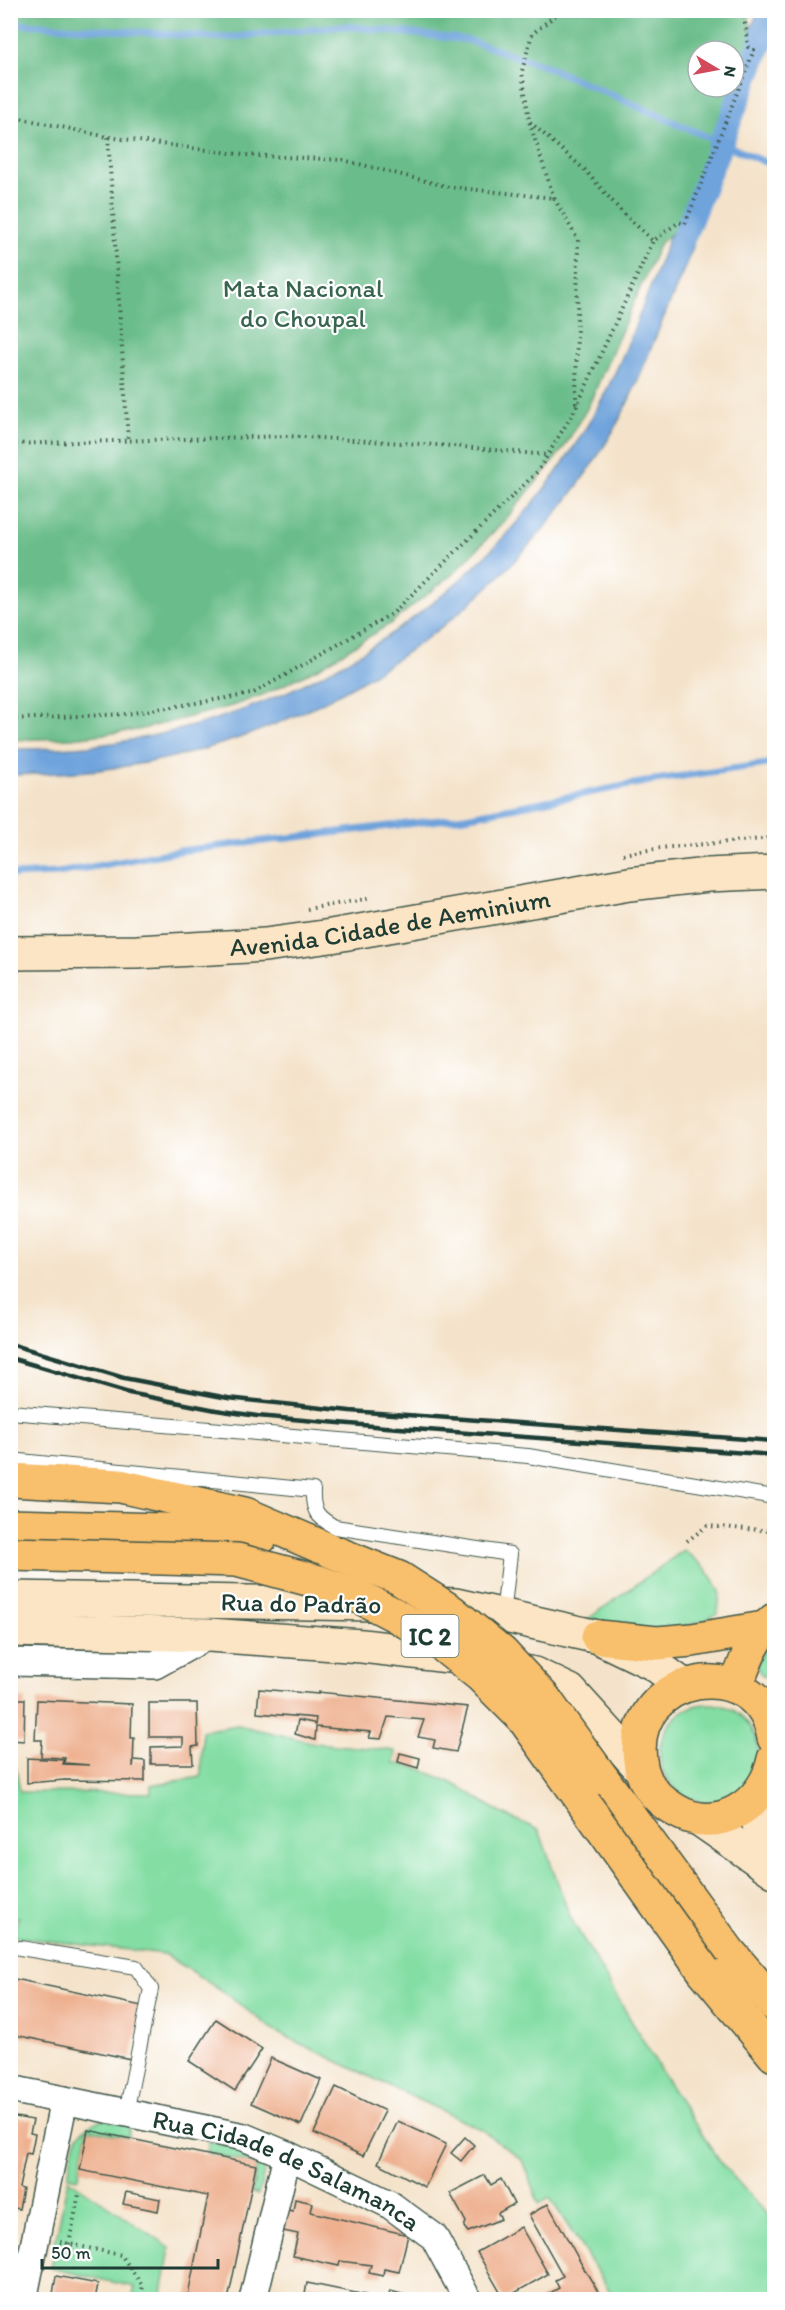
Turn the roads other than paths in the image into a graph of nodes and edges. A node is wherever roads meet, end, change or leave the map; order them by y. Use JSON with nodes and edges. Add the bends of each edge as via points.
{"nodes":[{"id":1,"x":773,"y":873,"type":"edge"},
{"id":2,"x":10,"y":953,"type":"edge"},
{"id":3,"x":10,"y":1412,"type":"edge"},
{"id":4,"x":10,"y":1460,"type":"edge"},
{"id":5,"x":10,"y":1480,"type":"edge"},
{"id":6,"x":774,"y":1497,"type":"edge"},
{"id":7,"x":10,"y":1526,"type":"edge"},
{"id":8,"x":331,"y":1551,"type":"junction"},
{"id":9,"x":10,"y":1554,"type":"edge"},
{"id":10,"x":10,"y":1598,"type":"edge"},
{"id":11,"x":503,"y":1615,"type":"junction"},
{"id":12,"x":759,"y":1627,"type":"edge"},
{"id":13,"x":10,"y":1630,"type":"edge"},
{"id":14,"x":209,"y":1635,"type":"junction"},
{"id":15,"x":597,"y":1637,"type":"junction"},
{"id":16,"x":10,"y":1662,"type":"edge"},
{"id":17,"x":691,"y":1683,"type":"junction"},
{"id":18,"x":736,"y":1687,"type":"junction"},
{"id":19,"x":773,"y":1727,"type":"edge"},
{"id":20,"x":774,"y":1759,"type":"edge"},
{"id":21,"x":641,"y":1769,"type":"junction"},
{"id":22,"x":754,"y":1801,"type":"junction"},
{"id":23,"x":699,"y":1819,"type":"junction"},
{"id":24,"x":771,"y":1868,"type":"edge"},
{"id":25,"x":20,"y":1948,"type":"dead end"},
{"id":26,"x":716,"y":1961,"type":"junction"},
{"id":27,"x":774,"y":2004,"type":"edge"},
{"id":28,"x":774,"y":2055,"type":"edge"},
{"id":29,"x":10,"y":2089,"type":"edge"},
{"id":30,"x":64,"y":2100,"type":"junction"},
{"id":31,"x":126,"y":2113,"type":"junction"},
{"id":32,"x":287,"y":2155,"type":"junction"},
{"id":33,"x":23,"y":2300,"type":"edge"},
{"id":34,"x":253,"y":2300,"type":"edge"},
{"id":35,"x":468,"y":2300,"type":"edge"}],
"edges":[{"from":1,"to":2,"type":"main road","name":"Avenida Cidade de Aeminium","via":[[629,884],[265,945],[149,952]]},
{"from":3,"to":6,"type":"lane","via":[[528,1456]]},
{"from":4,"to":11,"type":"lane","via":[[313,1490],[312,1503],[320,1519],[335,1527],[510,1554]]},
{"from":5,"to":8,"type":"main road","via":[[120,1486],[245,1514]]},
{"from":7,"to":8,"type":"main road","number":"IC 2","via":[[239,1532]]},
{"from":8,"to":26,"type":"main road","number":"IC 2","bridge":true,"via":[[399,1578],[452,1612],[502,1653],[544,1698]]},
{"from":9,"to":26,"type":"main road","number":"IC 2","bridge":true,"via":[[237,1560],[319,1582],[393,1614],[431,1636],[481,1676],[524,1719]]},
{"from":10,"to":11,"type":"main road","name":"Rua do Padrão","via":[[456,1605]]},
{"from":11,"to":15,"type":"main road","name":"Rua do Padrão"},
{"from":12,"to":15,"type":"main road","via":[[657,1643]]},
{"from":12,"to":17,"type":"main road"},
{"from":12,"to":18,"type":"main road"},
{"from":13,"to":14,"type":"main road","name":"Rua do Padrão"},
{"from":14,"to":16,"type":"street","name":"Rua do Padrão","via":[[155,1665]]},
{"from":14,"to":21,"type":"main road","name":"Rua do Padrão","via":[[449,1656],[534,1674],[570,1691]]},
{"from":15,"to":17,"type":"main road","name":"Rua do Padrão"},
{"from":17,"to":18,"type":"main road","via":[[717,1682]]},
{"from":17,"to":21,"type":"main road","via":[[666,1695],[651,1710],[638,1748]]},
{"from":18,"to":19,"type":"main road","via":[[764,1708]]},
{"from":20,"to":22,"type":"main road","via":[[766,1785]]},
{"from":21,"to":23,"type":"main road","via":[[662,1802]]},
{"from":22,"to":23,"type":"main road","via":[[738,1812]]},
{"from":22,"to":24,"type":"main road"},
{"from":23,"to":24,"type":"main road"},
{"from":25,"to":31,"type":"lane","via":[[136,1967],[151,1989]]},
{"from":26,"to":27,"type":"main road","number":"IC 2"},
{"from":26,"to":28,"type":"main road","number":"IC 2"},
{"from":29,"to":30,"type":"street","name":"Rua Cidade de Salamanca"},
{"from":30,"to":31,"type":"street","name":"Rua Cidade de Salamanca"},
{"from":30,"to":33,"type":"street"},
{"from":31,"to":32,"type":"street","name":"Rua Cidade de Salamanca","via":[[244,2137]]},
{"from":32,"to":34,"type":"street"},
{"from":32,"to":35,"type":"street","name":"Rua Cidade de Salamanca","via":[[389,2204],[434,2237]]}]}
